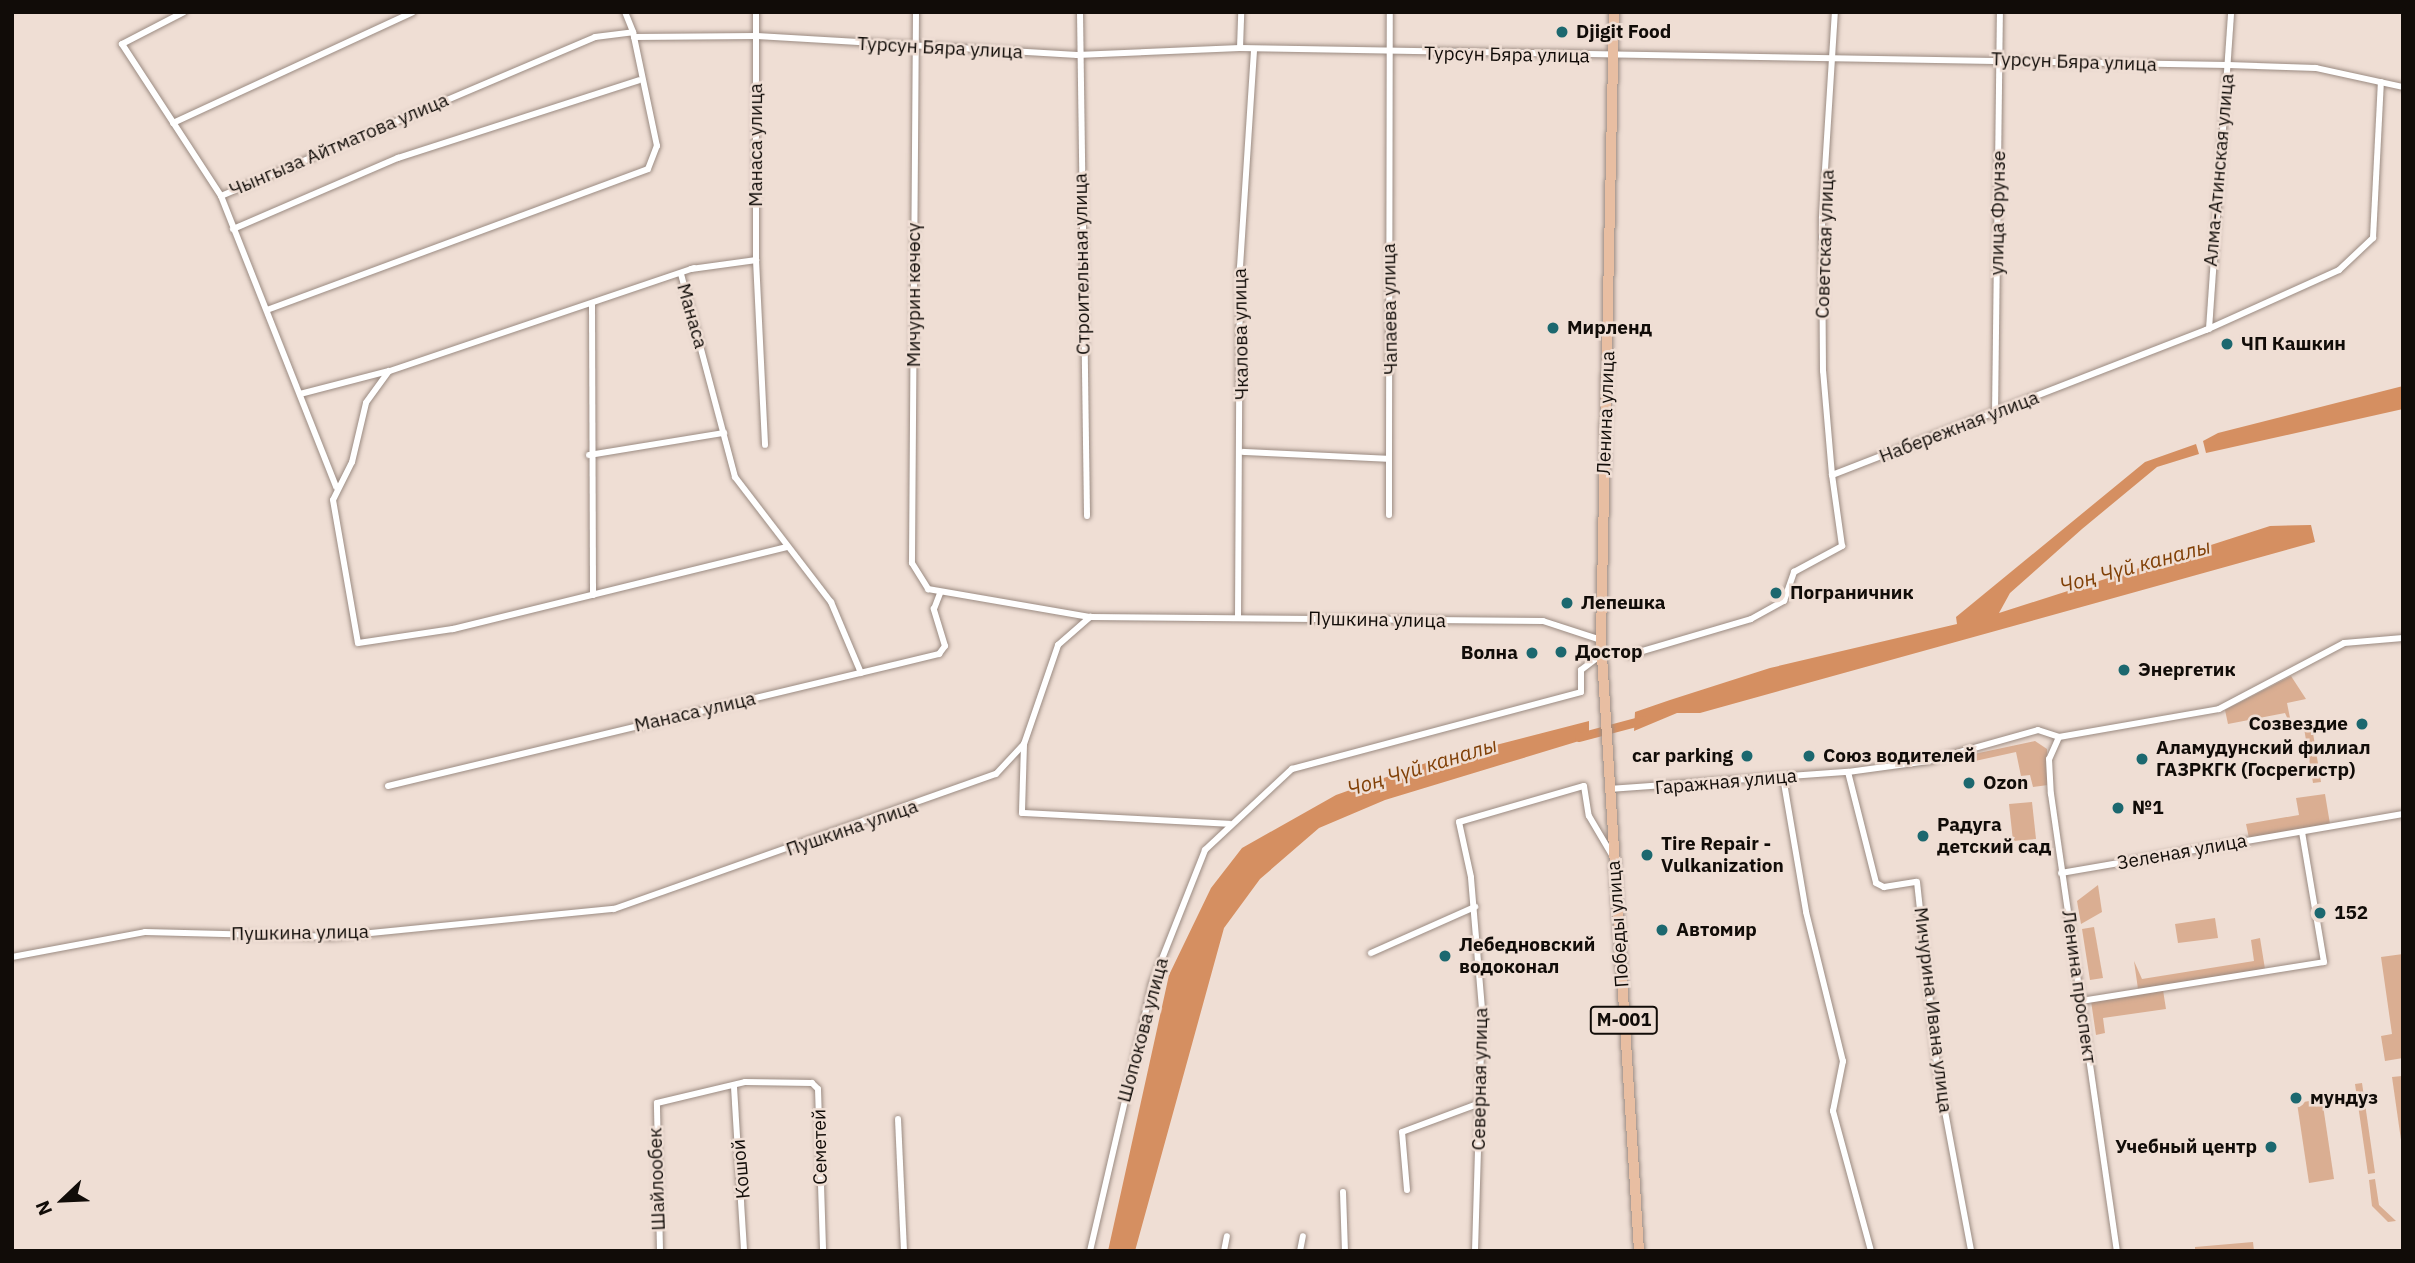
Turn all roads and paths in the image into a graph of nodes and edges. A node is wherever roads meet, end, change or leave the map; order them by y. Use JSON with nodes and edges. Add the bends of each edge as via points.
{"nodes":[{"id":1,"x":184,"y":12,"type":"edge"},
{"id":2,"x":413,"y":12,"type":"edge"},
{"id":3,"x":625,"y":12,"type":"edge"},
{"id":4,"x":756,"y":12,"type":"edge"},
{"id":5,"x":916,"y":12,"type":"edge"},
{"id":6,"x":1080,"y":12,"type":"edge"},
{"id":7,"x":1241,"y":12,"type":"edge"},
{"id":8,"x":1390,"y":12,"type":"edge"},
{"id":9,"x":1614,"y":12,"type":"edge"},
{"id":10,"x":1835,"y":12,"type":"edge"},
{"id":11,"x":2000,"y":12,"type":"edge"},
{"id":12,"x":2231,"y":12,"type":"edge"},
{"id":13,"x":614,"y":33,"type":"joint"},
{"id":14,"x":634,"y":35,"type":"junction"},
{"id":15,"x":757,"y":36,"type":"junction"},
{"id":16,"x":915,"y":48,"type":"junction"},
{"id":17,"x":1240,"y":48,"type":"junction"},
{"id":18,"x":1254,"y":49,"type":"junction"},
{"id":19,"x":1388,"y":53,"type":"junction"},
{"id":20,"x":1077,"y":55,"type":"junction"},
{"id":21,"x":1613,"y":56,"type":"junction"},
{"id":22,"x":1836,"y":58,"type":"junction"},
{"id":23,"x":1999,"y":59,"type":"junction"},
{"id":24,"x":2228,"y":65,"type":"junction"},
{"id":25,"x":639,"y":80,"type":"junction"},
{"id":26,"x":2381,"y":82,"type":"junction"},
{"id":27,"x":2403,"y":87,"type":"edge"},
{"id":28,"x":173,"y":123,"type":"junction"},
{"id":29,"x":221,"y":196,"type":"junction"},
{"id":30,"x":233,"y":229,"type":"junction"},
{"id":31,"x":755,"y":260,"type":"junction"},
{"id":32,"x":680,"y":274,"type":"junction"},
{"id":33,"x":592,"y":305,"type":"junction"},
{"id":34,"x":267,"y":310,"type":"junction"},
{"id":35,"x":2209,"y":329,"type":"junction"},
{"id":36,"x":389,"y":371,"type":"junction"},
{"id":37,"x":300,"y":394,"type":"junction"},
{"id":38,"x":1995,"y":414,"type":"junction"},
{"id":39,"x":724,"y":433,"type":"junction"},
{"id":40,"x":765,"y":444,"type":"dead end"},
{"id":41,"x":1242,"y":452,"type":"junction"},
{"id":42,"x":589,"y":455,"type":"junction"},
{"id":43,"x":1389,"y":458,"type":"junction"},
{"id":44,"x":1832,"y":475,"type":"junction"},
{"id":45,"x":336,"y":487,"type":"junction"},
{"id":46,"x":1390,"y":515,"type":"dead end"},
{"id":47,"x":1087,"y":516,"type":"dead end"},
{"id":48,"x":788,"y":547,"type":"junction"},
{"id":49,"x":940,"y":593,"type":"junction"},
{"id":50,"x":593,"y":595,"type":"junction"},
{"id":51,"x":1090,"y":617,"type":"junction"},
{"id":52,"x":1238,"y":618,"type":"junction"},
{"id":53,"x":2403,"y":638,"type":"edge"},
{"id":54,"x":1601,"y":640,"type":"junction"},
{"id":55,"x":1601,"y":655,"type":"junction"},
{"id":56,"x":1629,"y":655,"type":"dead end"},
{"id":57,"x":861,"y":673,"type":"junction"},
{"id":58,"x":2059,"y":737,"type":"junction"},
{"id":59,"x":1024,"y":744,"type":"junction"},
{"id":60,"x":1606,"y":765,"type":"joint"},
{"id":61,"x":1848,"y":772,"type":"junction"},
{"id":62,"x":1783,"y":778,"type":"junction"},
{"id":63,"x":388,"y":786,"type":"dead end"},
{"id":64,"x":1608,"y":789,"type":"junction"},
{"id":65,"x":2403,"y":814,"type":"edge"},
{"id":66,"x":1230,"y":824,"type":"junction"},
{"id":67,"x":2302,"y":832,"type":"junction"},
{"id":68,"x":1613,"y":857,"type":"junction"},
{"id":69,"x":2061,"y":873,"type":"junction"},
{"id":70,"x":1475,"y":907,"type":"junction"},
{"id":71,"x":1371,"y":953,"type":"dead end"},
{"id":72,"x":12,"y":957,"type":"edge"},
{"id":73,"x":2081,"y":1001,"type":"junction"},
{"id":74,"x":734,"y":1087,"type":"junction"},
{"id":75,"x":1480,"y":1103,"type":"junction"},
{"id":76,"x":898,"y":1119,"type":"dead end"},
{"id":77,"x":1407,"y":1190,"type":"dead end"},
{"id":78,"x":1343,"y":1192,"type":"dead end"},
{"id":79,"x":1227,"y":1237,"type":"dead end"},
{"id":80,"x":1303,"y":1237,"type":"dead end"},
{"id":81,"x":660,"y":1251,"type":"edge"},
{"id":82,"x":744,"y":1251,"type":"edge"},
{"id":83,"x":823,"y":1251,"type":"edge"},
{"id":84,"x":904,"y":1251,"type":"edge"},
{"id":85,"x":1090,"y":1251,"type":"edge"},
{"id":86,"x":1224,"y":1251,"type":"edge"},
{"id":87,"x":1300,"y":1251,"type":"edge"},
{"id":88,"x":1345,"y":1251,"type":"edge"},
{"id":89,"x":1475,"y":1251,"type":"edge"},
{"id":90,"x":1639,"y":1251,"type":"edge"},
{"id":91,"x":1871,"y":1251,"type":"edge"},
{"id":92,"x":1971,"y":1251,"type":"edge"},
{"id":93,"x":2117,"y":1251,"type":"edge"}],
"edges":[{"from":1,"to":28,"type":"street","name":"Чынгыза Айтматова улица","via":[[122,44]]},
{"from":2,"to":28,"type":"street"},
{"from":3,"to":14,"type":"street"},
{"from":4,"to":15,"type":"street","name":"Манаса улица"},
{"from":5,"to":16,"type":"street","name":"Мичурин көчөсү"},
{"from":6,"to":20,"type":"street","name":"Строительная улица"},
{"from":7,"to":17,"type":"street"},
{"from":8,"to":19,"type":"street","name":"Чапаева улица"},
{"from":9,"to":21,"type":"main road","name":"Ленина улица","number":"М-001"},
{"from":10,"to":22,"type":"street","name":"Советская улица"},
{"from":11,"to":23,"type":"street","name":"улица Фрунзе"},
{"from":12,"to":24,"type":"street","name":"Алма-Атинская улица"},
{"from":13,"to":14,"type":"street","name":"Турсун Бяра улица"},
{"from":13,"to":29,"type":"street","name":"Чынгыза Айтматова улица"},
{"from":14,"to":15,"type":"street","name":"Турсун Бяра улица"},
{"from":14,"to":25,"type":"street"},
{"from":15,"to":16,"type":"street","name":"Турсун Бяра улица"},
{"from":15,"to":31,"type":"street","name":"Манаса улица"},
{"from":16,"to":20,"type":"street","name":"Турсун Бяра улица"},
{"from":16,"to":49,"type":"street","name":"Мичурин көчөсү","via":[[917,577],[928,589]]},
{"from":17,"to":18,"type":"street","name":"Турсун Бяра улица"},
{"from":17,"to":20,"type":"street","name":"Турсун Бяра улица"},
{"from":18,"to":19,"type":"street","name":"Турсун Бяра улица"},
{"from":18,"to":41,"type":"street","name":"Чкалова улица","via":[[1240,267]]},
{"from":19,"to":21,"type":"street","name":"Турсун Бяра улица"},
{"from":19,"to":43,"type":"street","name":"Чапаева улица"},
{"from":20,"to":47,"type":"street","name":"Строительная улица"},
{"from":21,"to":22,"type":"street","name":"Турсун Бяра улица"},
{"from":21,"to":54,"type":"main road","name":"Ленина улица","number":"М-001"},
{"from":22,"to":23,"type":"street","name":"Турсун Бяра улица"},
{"from":22,"to":44,"type":"street","name":"Советская улица","via":[[1822,217],[1823,371]]},
{"from":23,"to":24,"type":"street","name":"Турсун Бяра улица"},
{"from":23,"to":38,"type":"street","name":"улица Фрунзе"},
{"from":24,"to":26,"type":"street","name":"Турсун Бяра улица","via":[[2316,68]]},
{"from":24,"to":35,"type":"street","name":"Алма-Атинская улица"},
{"from":25,"to":30,"type":"street","via":[[398,158]]},
{"from":25,"to":34,"type":"street","via":[[656,159],[643,173]]},
{"from":26,"to":27,"type":"street","name":"Турсун Бяра улица"},
{"from":26,"to":35,"type":"street","name":"Набережная улица","via":[[2373,238],[2339,270]]},
{"from":28,"to":29,"type":"street","name":"Чынгыза Айтматова улица"},
{"from":29,"to":30,"type":"street"},
{"from":30,"to":34,"type":"street"},
{"from":31,"to":32,"type":"street","name":"Манаса"},
{"from":31,"to":40,"type":"street","name":"Манаса улица"},
{"from":32,"to":33,"type":"street"},
{"from":32,"to":39,"type":"street","name":"Манаса"},
{"from":33,"to":36,"type":"street"},
{"from":33,"to":42,"type":"street"},
{"from":34,"to":37,"type":"street"},
{"from":35,"to":38,"type":"street","name":"Набережная улица"},
{"from":36,"to":37,"type":"street"},
{"from":36,"to":45,"type":"street","via":[[366,403],[351,465]]},
{"from":37,"to":45,"type":"street"},
{"from":38,"to":44,"type":"street","name":"Набережная улица"},
{"from":39,"to":42,"type":"street"},
{"from":39,"to":48,"type":"street","name":"Манаса","via":[[735,477]]},
{"from":41,"to":43,"type":"street"},
{"from":41,"to":52,"type":"street","name":"Чкалова улица"},
{"from":42,"to":50,"type":"street"},
{"from":43,"to":46,"type":"street","name":"Чапаева улица"},
{"from":44,"to":56,"type":"street","via":[[1842,546],[1794,572],[1784,601],[1751,619]]},
{"from":45,"to":50,"type":"street","via":[[358,643],[453,629]]},
{"from":48,"to":50,"type":"street"},
{"from":48,"to":57,"type":"street","name":"Манаса","via":[[831,602]]},
{"from":49,"to":51,"type":"street"},
{"from":49,"to":57,"type":"street","name":"Манаса улица","via":[[934,609],[945,646],[939,654]]},
{"from":51,"to":52,"type":"street","name":"Пушкина улица"},
{"from":51,"to":59,"type":"street","name":"Пушкина улица","via":[[1058,645]]},
{"from":52,"to":54,"type":"street","name":"Пушкина улица","via":[[1544,621]]},
{"from":53,"to":58,"type":"street","via":[[2344,643],[2219,709]]},
{"from":54,"to":55,"type":"main road","name":"Ленина улица","number":"М-001"},
{"from":55,"to":60,"type":"main road","name":"Ленина улица","number":"М-001"},
{"from":55,"to":66,"type":"street","name":"Шопокова улица","via":[[1581,670],[1581,692],[1292,769]]},
{"from":57,"to":63,"type":"street","name":"Манаса улица"},
{"from":58,"to":61,"type":"street","name":"Гаражная улица","via":[[2048,732],[1928,761]]},
{"from":58,"to":69,"type":"street","name":"Ленина проспект","via":[[2049,766]]},
{"from":59,"to":66,"type":"street","via":[[1022,813]]},
{"from":59,"to":72,"type":"street","name":"Пушкина улица","via":[[996,774],[969,789],[614,909],[331,937],[145,932]]},
{"from":60,"to":64,"type":"main road","name":"Победы улица","number":"М-001"},
{"from":61,"to":62,"type":"street","name":"Гаражная улица"},
{"from":61,"to":92,"type":"street","name":"Мичурина Ивана улица","via":[[1876,883],[1884,887],[1917,881],[1938,1074]]},
{"from":62,"to":64,"type":"street","name":"Гаражная улица"},
{"from":62,"to":91,"type":"street","via":[[1806,912],[1843,1061],[1833,1111]]},
{"from":64,"to":68,"type":"main road","name":"Победы улица","number":"М-001"},
{"from":65,"to":67,"type":"street","name":"Зеленая улица"},
{"from":66,"to":85,"type":"street","name":"Шопокова улица","via":[[1205,850],[1185,885],[1152,984]]},
{"from":67,"to":69,"type":"street","name":"Зеленая улица"},
{"from":67,"to":73,"type":"street","via":[[2324,962]]},
{"from":68,"to":70,"type":"street","name":"Северная улица","via":[[1589,816],[1584,786],[1459,822]]},
{"from":68,"to":90,"type":"main road","name":"Победы улица","number":"М-001"},
{"from":69,"to":73,"type":"street","name":"Ленина проспект"},
{"from":70,"to":71,"type":"street"},
{"from":70,"to":75,"type":"street","name":"Северная улица"},
{"from":73,"to":93,"type":"street","name":"Ленина проспект"},
{"from":74,"to":81,"type":"street","name":"Шайлообек","via":[[662,1100],[654,1109]]},
{"from":74,"to":82,"type":"street","name":"Кошой"},
{"from":74,"to":83,"type":"street","name":"Семетей","via":[[746,1082],[812,1083],[818,1089]]},
{"from":75,"to":77,"type":"street","via":[[1402,1132]]},
{"from":75,"to":89,"type":"street","name":"Северная улица"},
{"from":76,"to":84,"type":"street"},
{"from":78,"to":88,"type":"street"},
{"from":79,"to":86,"type":"street"},
{"from":80,"to":87,"type":"street"}]}
